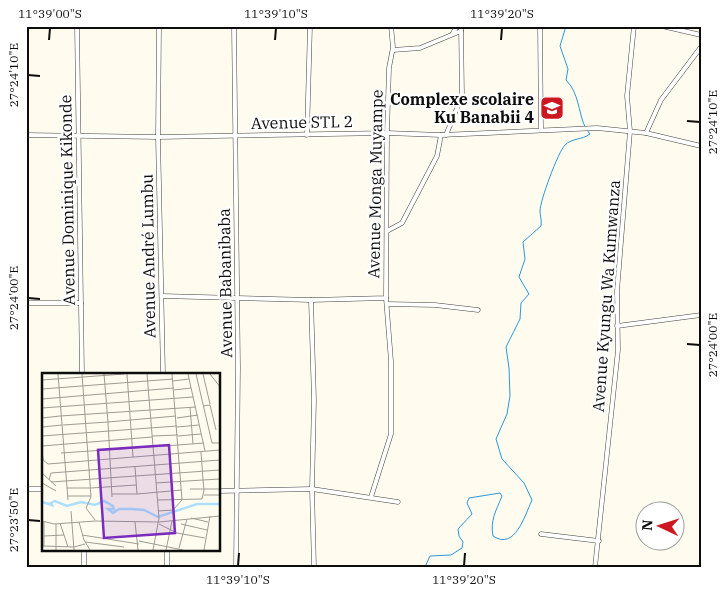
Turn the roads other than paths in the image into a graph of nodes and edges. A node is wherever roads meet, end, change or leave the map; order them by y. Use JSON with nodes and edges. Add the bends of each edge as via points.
{"nodes":[{"id":1,"x":77,"y":26,"type":"edge"},
{"id":2,"x":159,"y":26,"type":"edge"},
{"id":3,"x":234,"y":26,"type":"edge"},
{"id":4,"x":310,"y":26,"type":"edge"},
{"id":5,"x":391,"y":26,"type":"edge"},
{"id":6,"x":540,"y":26,"type":"edge"},
{"id":7,"x":634,"y":26,"type":"edge"},
{"id":8,"x":662,"y":26,"type":"edge"},
{"id":9,"x":459,"y":28,"type":"edge"},
{"id":10,"x":701,"y":35,"type":"edge"},
{"id":11,"x":701,"y":47,"type":"edge"},
{"id":12,"x":393,"y":50,"type":"junction"},
{"id":13,"x":541,"y":129,"type":"junction"},
{"id":14,"x":630,"y":131,"type":"junction"},
{"id":15,"x":387,"y":133,"type":"junction"},
{"id":16,"x":646,"y":133,"type":"junction"},
{"id":17,"x":26,"y":135,"type":"edge"},
{"id":18,"x":307,"y":135,"type":"junction"},
{"id":19,"x":444,"y":135,"type":"junction"},
{"id":20,"x":78,"y":136,"type":"junction"},
{"id":21,"x":235,"y":136,"type":"junction"},
{"id":22,"x":158,"y":137,"type":"junction"},
{"id":23,"x":701,"y":146,"type":"edge"},
{"id":24,"x":387,"y":231,"type":"junction"},
{"id":25,"x":162,"y":296,"type":"junction"},
{"id":26,"x":386,"y":298,"type":"junction"},
{"id":27,"x":237,"y":299,"type":"junction"},
{"id":28,"x":311,"y":300,"type":"junction"},
{"id":29,"x":81,"y":302,"type":"junction"},
{"id":30,"x":26,"y":303,"type":"edge"},
{"id":31,"x":387,"y":304,"type":"junction"},
{"id":32,"x":478,"y":310,"type":"dead end"},
{"id":33,"x":701,"y":315,"type":"edge"},
{"id":34,"x":617,"y":326,"type":"junction"},
{"id":35,"x":82,"y":373,"type":"edge"},
{"id":36,"x":163,"y":373,"type":"edge"},
{"id":37,"x":26,"y":489,"type":"edge"},
{"id":38,"x":42,"y":489,"type":"edge"},
{"id":39,"x":312,"y":489,"type":"junction"},
{"id":40,"x":220,"y":491,"type":"edge"},
{"id":41,"x":238,"y":491,"type":"junction"},
{"id":42,"x":371,"y":496,"type":"junction"},
{"id":43,"x":398,"y":502,"type":"dead end"},
{"id":44,"x":541,"y":534,"type":"dead end"},
{"id":45,"x":599,"y":541,"type":"junction"},
{"id":46,"x":84,"y":550,"type":"edge"},
{"id":47,"x":167,"y":550,"type":"edge"},
{"id":48,"x":84,"y":567,"type":"edge"},
{"id":49,"x":167,"y":567,"type":"edge"},
{"id":50,"x":236,"y":567,"type":"edge"},
{"id":51,"x":314,"y":567,"type":"edge"},
{"id":52,"x":595,"y":567,"type":"edge"}],
"edges":[{"from":1,"to":20,"type":"street","name":"Avenue Dominique Kikonde"},
{"from":2,"to":22,"type":"street","name":"Avenue André Lumbu"},
{"from":3,"to":21,"type":"street","name":"Avenue Babanibaba"},
{"from":4,"to":18,"type":"street"},
{"from":5,"to":12,"type":"street","name":"Avenue Monga Muyampe"},
{"from":6,"to":13,"type":"street"},
{"from":7,"to":14,"type":"street","name":"Avenue Kyungu Wa Kumwanza","via":[[628,96]]},
{"from":8,"to":10,"type":"street"},
{"from":9,"to":12,"type":"street","via":[[420,48]]},
{"from":9,"to":19,"type":"street","via":[[462,96]]},
{"from":11,"to":16,"type":"street","via":[[661,100]]},
{"from":12,"to":15,"type":"street","name":"Avenue Monga Muyampe","via":[[389,68]]},
{"from":13,"to":14,"type":"street","name":"Avenue STL 2"},
{"from":13,"to":19,"type":"street","name":"Avenue STL 2"},
{"from":14,"to":16,"type":"street"},
{"from":14,"to":34,"type":"street","name":"Avenue Kyungu Wa Kumwanza"},
{"from":15,"to":18,"type":"street","name":"Avenue STL 2"},
{"from":15,"to":19,"type":"street","name":"Avenue STL 2"},
{"from":15,"to":24,"type":"street","name":"Avenue Monga Muyampe"},
{"from":16,"to":23,"type":"street"},
{"from":17,"to":20,"type":"street","name":"Avenue STL 2"},
{"from":18,"to":21,"type":"street","name":"Avenue STL 2"},
{"from":19,"to":24,"type":"street","via":[[437,156],[402,223]]},
{"from":20,"to":22,"type":"street","name":"Avenue STL 2"},
{"from":20,"to":29,"type":"street","name":"Avenue Dominique Kikonde"},
{"from":21,"to":22,"type":"street","name":"Avenue STL 2"},
{"from":21,"to":27,"type":"street","name":"Avenue Babanibaba"},
{"from":22,"to":25,"type":"street","name":"Avenue André Lumbu"},
{"from":24,"to":26,"type":"street","name":"Avenue Monga Muyampe"},
{"from":25,"to":27,"type":"street","name":"Avenue Monga Muyampe"},
{"from":25,"to":36,"type":"street","name":"Avenue André Lumbu"},
{"from":26,"to":28,"type":"street","name":"Avenue Monga Muyampe"},
{"from":26,"to":31,"type":"street"},
{"from":27,"to":28,"type":"street","name":"Avenue Monga Muyampe"},
{"from":27,"to":41,"type":"street","name":"Avenue Babanibaba"},
{"from":28,"to":39,"type":"street"},
{"from":29,"to":30,"type":"street"},
{"from":29,"to":35,"type":"street","name":"Avenue Dominique Kikonde"},
{"from":31,"to":32,"type":"street"},
{"from":31,"to":42,"type":"street","via":[[391,434]]},
{"from":33,"to":34,"type":"street"},
{"from":34,"to":45,"type":"street","name":"Avenue Kyungu Wa Kumwanza","via":[[618,350]]},
{"from":37,"to":38,"type":"street"},
{"from":39,"to":41,"type":"street"},
{"from":39,"to":42,"type":"street"},
{"from":39,"to":51,"type":"street"},
{"from":40,"to":41,"type":"street"},
{"from":41,"to":50,"type":"street","name":"Avenue Babanibaba"},
{"from":42,"to":43,"type":"street"},
{"from":44,"to":45,"type":"street"},
{"from":45,"to":52,"type":"street","name":"Avenue Kyungu Wa Kumwanza"},
{"from":46,"to":48,"type":"street"},
{"from":47,"to":49,"type":"street"}]}
